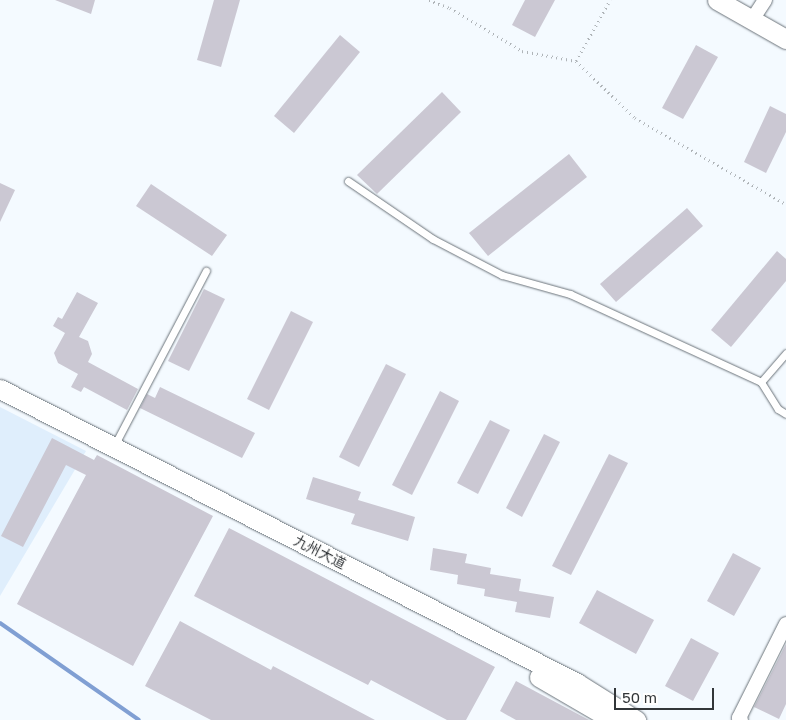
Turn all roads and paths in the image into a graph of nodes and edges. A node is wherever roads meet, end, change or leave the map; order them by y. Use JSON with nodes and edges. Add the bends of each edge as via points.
{"nodes":[{"id":1,"x":429,"y":0,"type":"edge"},
{"id":2,"x":610,"y":0,"type":"edge"},
{"id":3,"x":717,"y":0,"type":"edge"},
{"id":4,"x":765,"y":0,"type":"edge"},
{"id":5,"x":752,"y":20,"type":"junction"},
{"id":6,"x":786,"y":39,"type":"edge"},
{"id":7,"x":576,"y":61,"type":"junction"},
{"id":8,"x":348,"y":181,"type":"dead end"},
{"id":9,"x":786,"y":204,"type":"edge"},
{"id":10,"x":206,"y":272,"type":"dead end"},
{"id":11,"x":786,"y":353,"type":"edge"},
{"id":12,"x":761,"y":382,"type":"junction"},
{"id":13,"x":0,"y":389,"type":"edge"},
{"id":14,"x":0,"y":400,"type":"edge"},
{"id":15,"x":786,"y":414,"type":"edge"},
{"id":16,"x":114,"y":447,"type":"junction"},
{"id":17,"x":786,"y":624,"type":"edge"},
{"id":18,"x":613,"y":720,"type":"edge"},
{"id":19,"x":636,"y":720,"type":"edge"},
{"id":20,"x":741,"y":720,"type":"edge"}],
"edges":[{"from":1,"to":7,"type":"path","via":[[450,8],[522,51]]},
{"from":2,"to":7,"type":"path"},
{"from":3,"to":5,"type":"main road"},
{"from":4,"to":5,"type":"street"},
{"from":5,"to":6,"type":"main road"},
{"from":7,"to":9,"type":"path","via":[[635,118]]},
{"from":8,"to":12,"type":"lane","via":[[433,239],[502,275],[570,294]]},
{"from":10,"to":16,"type":"lane"},
{"from":11,"to":12,"type":"lane"},
{"from":12,"to":15,"type":"lane","via":[[778,409]]},
{"from":13,"to":16,"type":"main road","name":"九州大道"},
{"from":14,"to":18,"type":"main road","via":[[295,548]]},
{"from":16,"to":19,"type":"main road","name":"九州大道","via":[[577,683]]},
{"from":17,"to":20,"type":"street","via":[[739,718]]}]}
